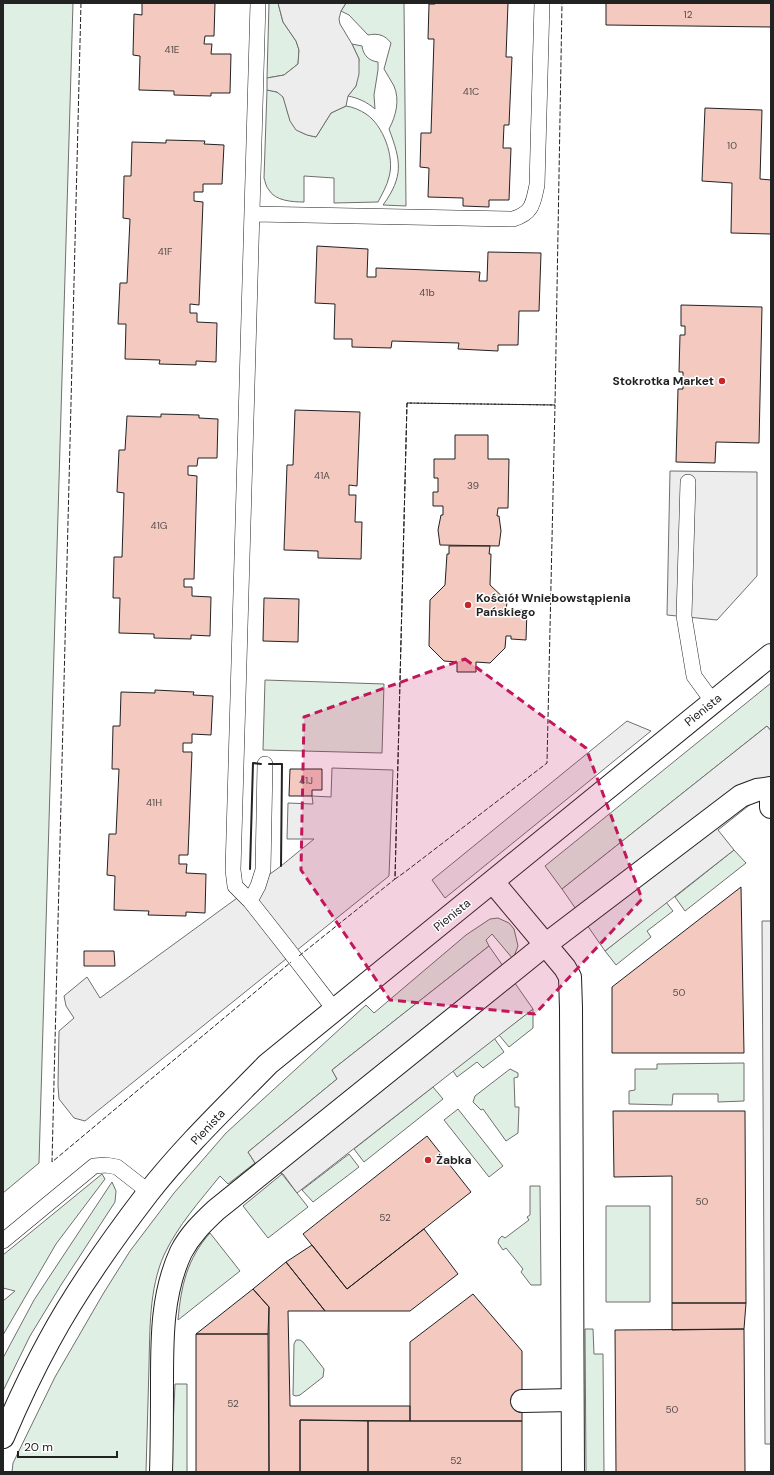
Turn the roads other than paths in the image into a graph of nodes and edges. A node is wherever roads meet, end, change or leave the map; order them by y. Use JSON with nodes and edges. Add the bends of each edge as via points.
{"nodes":[{"id":1,"x":258,"y":3,"type":"edge"},
{"id":2,"x":542,"y":3,"type":"edge"},
{"id":3,"x":252,"y":214,"type":"junction"},
{"id":4,"x":688,"y":482,"type":"dead end"},
{"id":5,"x":771,"y":655,"type":"edge"},
{"id":6,"x":713,"y":702,"type":"junction"},
{"id":7,"x":265,"y":764,"type":"dead end"},
{"id":8,"x":771,"y":788,"type":"edge"},
{"id":9,"x":771,"y":807,"type":"edge"},
{"id":10,"x":492,"y":882,"type":"junction"},
{"id":11,"x":250,"y":901,"type":"junction"},
{"id":12,"x":545,"y":945,"type":"junction"},
{"id":13,"x":334,"y":1009,"type":"junction"},
{"id":14,"x":149,"y":1192,"type":"junction"},
{"id":15,"x":3,"y":1241,"type":"edge"},
{"id":16,"x":572,"y":1400,"type":"junction"},
{"id":17,"x":522,"y":1401,"type":"dead end"},
{"id":18,"x":3,"y":1437,"type":"edge"},
{"id":19,"x":161,"y":1472,"type":"edge"},
{"id":20,"x":573,"y":1472,"type":"edge"}],
"edges":[{"from":1,"to":3,"type":"lane"},
{"from":2,"to":3,"type":"lane","via":[[537,185],[534,200],[529,211],[523,216],[513,219]]},
{"from":3,"to":11,"type":"lane","via":[[233,870],[235,886]]},
{"from":4,"to":6,"type":"lane","via":[[684,616],[694,676]]},
{"from":5,"to":6,"type":"street","name":"Pienista"},
{"from":6,"to":10,"type":"street","name":"Pienista"},
{"from":7,"to":11,"type":"lane","via":[[263,870]]},
{"from":8,"to":9,"type":"street"},
{"from":8,"to":12,"type":"street","via":[[741,796]]},
{"from":10,"to":12,"type":"street"},
{"from":10,"to":13,"type":"street","name":"Pienista"},
{"from":11,"to":13,"type":"lane"},
{"from":12,"to":16,"type":"street","via":[[565,968],[570,977],[571,988]]},
{"from":12,"to":19,"type":"street","via":[[216,1210],[194,1231],[181,1252],[165,1306],[162,1338]]},
{"from":13,"to":14,"type":"street","name":"Pienista","via":[[268,1064],[209,1124]]},
{"from":14,"to":15,"type":"lane","via":[[117,1167],[94,1166]]},
{"from":14,"to":18,"type":"street","name":"Pienista","via":[[111,1242],[49,1341]]},
{"from":16,"to":17,"type":"street"},
{"from":16,"to":20,"type":"street"}]}
